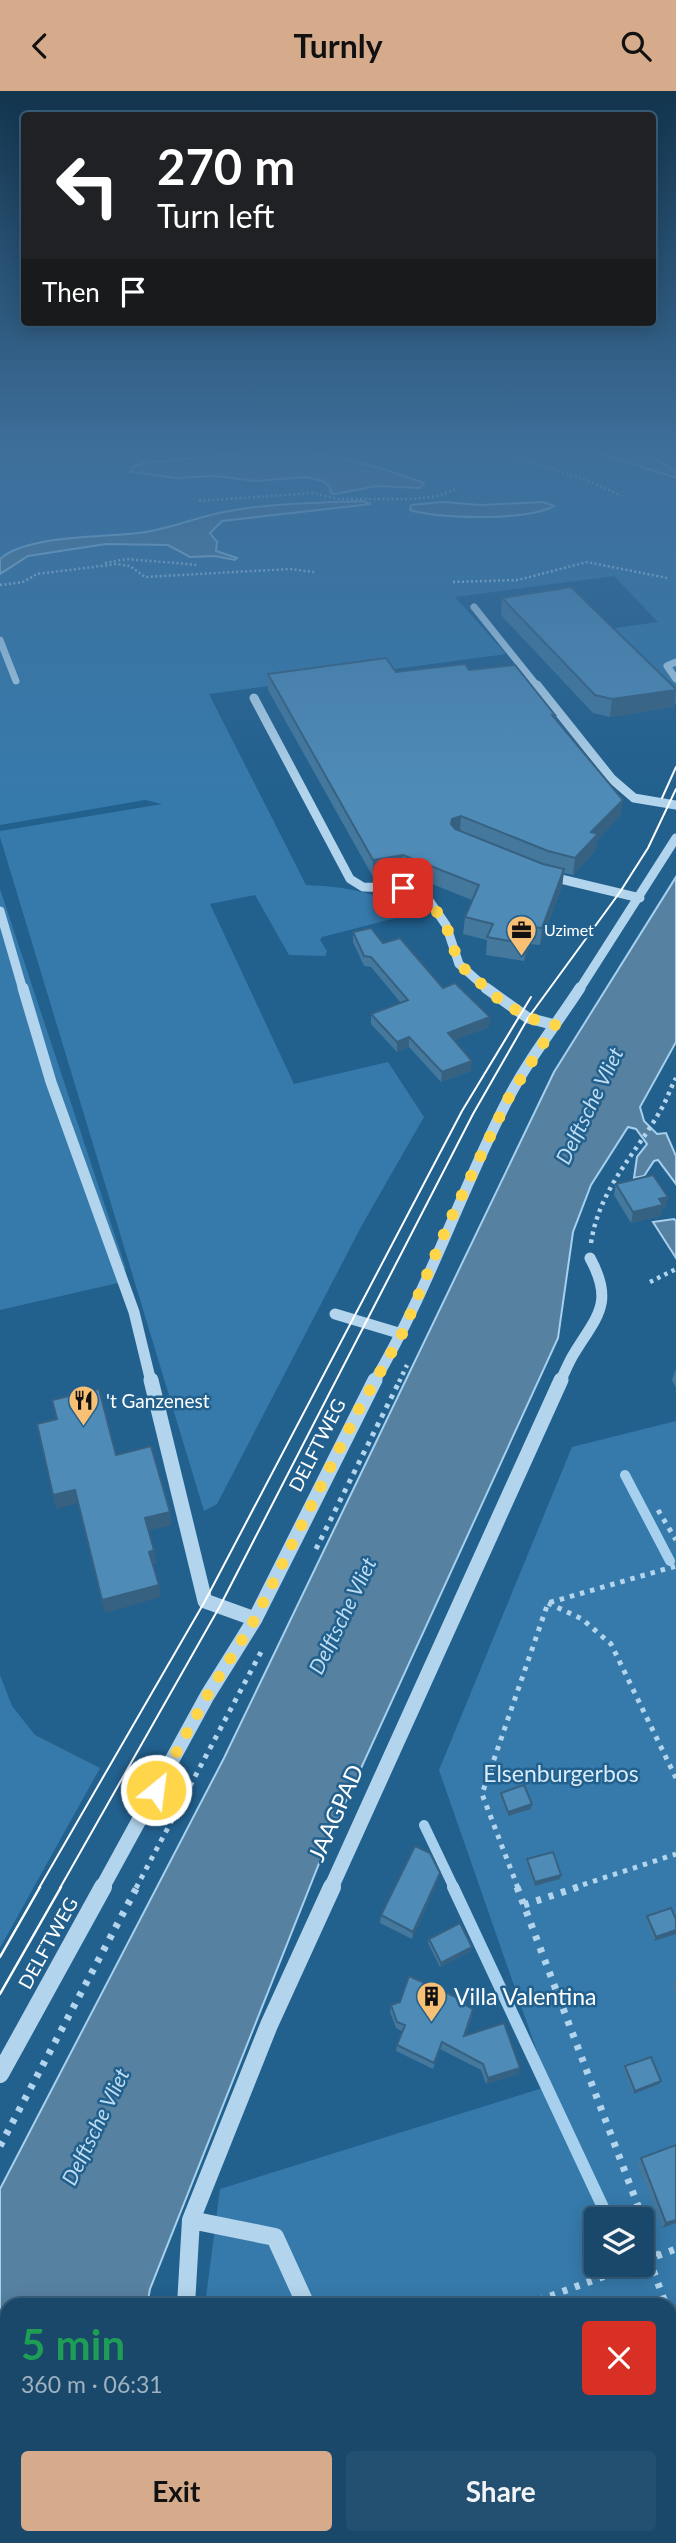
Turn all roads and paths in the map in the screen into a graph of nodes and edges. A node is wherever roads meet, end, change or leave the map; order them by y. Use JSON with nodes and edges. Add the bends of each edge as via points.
{"nodes":[{"id":1,"x":96,"y":565,"type":"edge"},
{"id":2,"x":112,"y":565,"type":"edge"},
{"id":3,"x":568,"y":565,"type":"edge"},
{"id":4,"x":602,"y":565,"type":"edge"},
{"id":5,"x":314,"y":572,"type":"dead end"},
{"id":6,"x":667,"y":577,"type":"dead end"},
{"id":7,"x":453,"y":582,"type":"dead end"},
{"id":8,"x":0,"y":586,"type":"edge"},
{"id":9,"x":474,"y":607,"type":"dead end"},
{"id":10,"x":0,"y":640,"type":"edge"},
{"id":11,"x":676,"y":662,"type":"edge"},
{"id":12,"x":676,"y":679,"type":"edge"},
{"id":13,"x":16,"y":681,"type":"dead end"},
{"id":14,"x":254,"y":698,"type":"dead end"},
{"id":15,"x":676,"y":805,"type":"edge"},
{"id":16,"x":676,"y":838,"type":"edge"},
{"id":17,"x":532,"y":870,"type":"edge"},
{"id":18,"x":640,"y":898,"type":"junction"},
{"id":19,"x":0,"y":911,"type":"edge"},
{"id":20,"x":555,"y":1025,"type":"junction"},
{"id":21,"x":676,"y":1078,"type":"edge"},
{"id":22,"x":638,"y":1142,"type":"dead end"},
{"id":23,"x":590,"y":1258,"type":"dead end"},
{"id":24,"x":675,"y":1269,"type":"edge"},
{"id":25,"x":650,"y":1282,"type":"dead end"},
{"id":26,"x":335,"y":1314,"type":"dead end"},
{"id":27,"x":402,"y":1334,"type":"junction"},
{"id":28,"x":658,"y":1510,"type":"dead end"},
{"id":29,"x":676,"y":1540,"type":"edge"},
{"id":30,"x":676,"y":1566,"type":"edge"},
{"id":31,"x":548,"y":1603,"type":"junction"},
{"id":32,"x":255,"y":1619,"type":"junction"},
{"id":33,"x":676,"y":1778,"type":"edge"},
{"id":34,"x":676,"y":1854,"type":"edge"},
{"id":35,"x":524,"y":1905,"type":"junction"},
{"id":36,"x":0,"y":2074,"type":"edge"},
{"id":37,"x":191,"y":2220,"type":"junction"},
{"id":38,"x":676,"y":2249,"type":"edge"},
{"id":39,"x":657,"y":2256,"type":"junction"},
{"id":40,"x":654,"y":2257,"type":"edge"},
{"id":41,"x":602,"y":2277,"type":"edge"},
{"id":42,"x":186,"y":2298,"type":"edge"},
{"id":43,"x":303,"y":2298,"type":"edge"},
{"id":44,"x":545,"y":2298,"type":"edge"},
{"id":45,"x":663,"y":2298,"type":"edge"}],
"edges":[{"from":1,"to":8,"type":"path","via":[[37,574]]},
{"from":2,"to":5,"type":"path","via":[[130,566],[145,577],[290,569]]},
{"from":3,"to":7,"type":"path","via":[[517,580]]},
{"from":4,"to":6,"type":"path"},
{"from":9,"to":15,"type":"street","via":[[612,779],[634,798]]},
{"from":10,"to":13,"type":"street"},
{"from":11,"to":12,"type":"street","via":[[667,666]]},
{"from":14,"to":20,"type":"street","via":[[350,879],[363,887],[403,888],[426,896],[446,925],[459,964],[528,1018]]},
{"from":16,"to":18,"type":"street","name":"DELFTWEG"},
{"from":17,"to":18,"type":"street"},
{"from":18,"to":20,"type":"street","name":"DELFTWEG"},
{"from":19,"to":32,"type":"street","via":[[51,1082],[134,1312],[205,1601]]},
{"from":20,"to":27,"type":"street","name":"DELFTWEG","via":[[509,1097]]},
{"from":21,"to":22,"type":"path"},
{"from":23,"to":37,"type":"street","name":"JAAGPAD","via":[[606,1294],[598,1318],[573,1354],[269,2025]]},
{"from":24,"to":25,"type":"path"},
{"from":26,"to":27,"type":"street"},
{"from":27,"to":32,"type":"street","name":"DELFTWEG","via":[[365,1398]]},
{"from":28,"to":29,"type":"path"},
{"from":30,"to":31,"type":"path"},
{"from":31,"to":33,"type":"path","via":[[598,1629],[611,1644]]},
{"from":31,"to":35,"type":"path","via":[[482,1794]]},
{"from":32,"to":36,"type":"street","name":"DELFTWEG","via":[[207,1696]]},
{"from":34,"to":35,"type":"path"},
{"from":35,"to":39,"type":"path"},
{"from":37,"to":42,"type":"street","name":"JAAGPAD"},
{"from":37,"to":43,"type":"street","via":[[275,2237]]},
{"from":38,"to":39,"type":"path"},
{"from":39,"to":40,"type":"path"},
{"from":39,"to":45,"type":"path","via":[[649,2259]]},
{"from":41,"to":44,"type":"path"}]}
